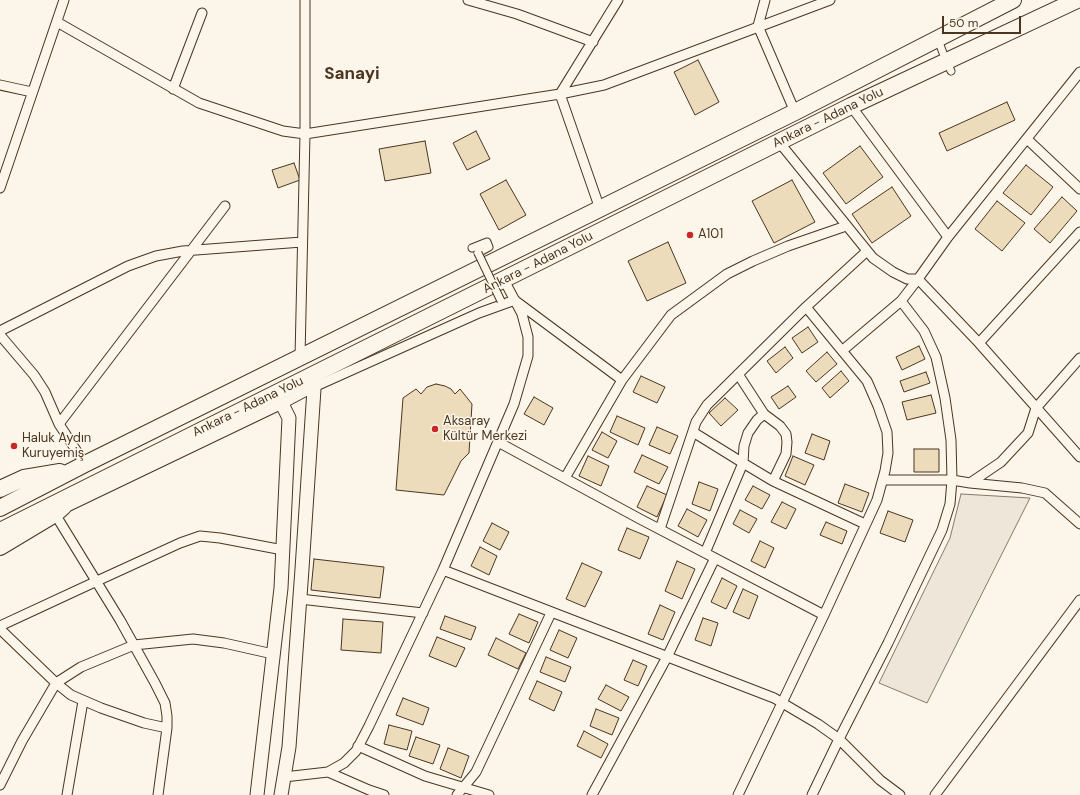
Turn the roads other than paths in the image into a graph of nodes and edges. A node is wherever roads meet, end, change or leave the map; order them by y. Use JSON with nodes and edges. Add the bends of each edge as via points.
{"nodes":[{"id":1,"x":64,"y":0,"type":"edge"},
{"id":2,"x":305,"y":0,"type":"edge"},
{"id":3,"x":469,"y":0,"type":"edge"},
{"id":4,"x":618,"y":0,"type":"edge"},
{"id":5,"x":765,"y":0,"type":"edge"},
{"id":6,"x":830,"y":0,"type":"edge"},
{"id":7,"x":1013,"y":0,"type":"edge"},
{"id":8,"x":1077,"y":0,"type":"edge"},
{"id":9,"x":202,"y":13,"type":"dead end"},
{"id":10,"x":57,"y":22,"type":"junction"},
{"id":11,"x":758,"y":26,"type":"junction"},
{"id":12,"x":593,"y":42,"type":"junction"},
{"id":13,"x":940,"y":45,"type":"dead end"},
{"id":14,"x":943,"y":53,"type":"dead end"},
{"id":15,"x":1080,"y":72,"type":"edge"},
{"id":16,"x":0,"y":85,"type":"edge"},
{"id":17,"x":173,"y":89,"type":"junction"},
{"id":18,"x":32,"y":92,"type":"junction"},
{"id":19,"x":560,"y":94,"type":"junction"},
{"id":20,"x":851,"y":106,"type":"junction"},
{"id":21,"x":795,"y":112,"type":"junction"},
{"id":22,"x":305,"y":134,"type":"junction"},
{"id":23,"x":1027,"y":139,"type":"junction"},
{"id":24,"x":779,"y":142,"type":"junction"},
{"id":25,"x":0,"y":188,"type":"edge"},
{"id":26,"x":1080,"y":190,"type":"edge"},
{"id":27,"x":226,"y":206,"type":"dead end"},
{"id":28,"x":600,"y":209,"type":"junction"},
{"id":29,"x":846,"y":226,"type":"junction"},
{"id":30,"x":1080,"y":232,"type":"edge"},
{"id":31,"x":948,"y":237,"type":"junction"},
{"id":32,"x":302,"y":242,"type":"junction"},
{"id":33,"x":472,"y":248,"type":"dead end"},
{"id":34,"x":191,"y":250,"type":"junction"},
{"id":35,"x":867,"y":251,"type":"junction"},
{"id":36,"x":918,"y":279,"type":"junction"},
{"id":37,"x":504,"y":280,"type":"junction"},
{"id":38,"x":515,"y":301,"type":"junction"},
{"id":39,"x":901,"y":301,"type":"junction"},
{"id":40,"x":806,"y":307,"type":"junction"},
{"id":41,"x":479,"y":313,"type":"junction"},
{"id":42,"x":0,"y":331,"type":"edge"},
{"id":43,"x":0,"y":335,"type":"edge"},
{"id":44,"x":979,"y":342,"type":"junction"},
{"id":45,"x":843,"y":350,"type":"junction"},
{"id":46,"x":300,"y":357,"type":"junction"},
{"id":47,"x":1080,"y":358,"type":"edge"},
{"id":48,"x":738,"y":374,"type":"junction"},
{"id":49,"x":314,"y":380,"type":"junction"},
{"id":50,"x":622,"y":380,"type":"junction"},
{"id":51,"x":276,"y":400,"type":"junction"},
{"id":52,"x":1036,"y":408,"type":"junction"},
{"id":53,"x":764,"y":414,"type":"junction"},
{"id":54,"x":59,"y":424,"type":"junction"},
{"id":55,"x":693,"y":432,"type":"junction"},
{"id":56,"x":498,"y":442,"type":"junction"},
{"id":57,"x":1080,"y":457,"type":"edge"},
{"id":58,"x":743,"y":463,"type":"junction"},
{"id":59,"x":80,"y":467,"type":"junction"},
{"id":60,"x":565,"y":478,"type":"junction"},
{"id":61,"x":883,"y":480,"type":"junction"},
{"id":62,"x":952,"y":480,"type":"junction"},
{"id":63,"x":773,"y":481,"type":"junction"},
{"id":64,"x":970,"y":483,"type":"junction"},
{"id":65,"x":88,"y":486,"type":"junction"},
{"id":66,"x":0,"y":489,"type":"edge"},
{"id":67,"x":0,"y":508,"type":"edge"},
{"id":68,"x":57,"y":512,"type":"junction"},
{"id":69,"x":866,"y":524,"type":"junction"},
{"id":70,"x":1080,"y":524,"type":"edge"},
{"id":71,"x":660,"y":529,"type":"junction"},
{"id":72,"x":0,"y":530,"type":"edge"},
{"id":73,"x":0,"y":547,"type":"edge"},
{"id":74,"x":283,"y":550,"type":"junction"},
{"id":75,"x":705,"y":553,"type":"junction"},
{"id":76,"x":715,"y":558,"type":"junction"},
{"id":77,"x":443,"y":570,"type":"junction"},
{"id":78,"x":97,"y":581,"type":"junction"},
{"id":79,"x":300,"y":599,"type":"junction"},
{"id":80,"x":1080,"y":600,"type":"edge"},
{"id":81,"x":423,"y":613,"type":"junction"},
{"id":82,"x":551,"y":613,"type":"junction"},
{"id":83,"x":824,"y":615,"type":"junction"},
{"id":84,"x":0,"y":628,"type":"edge"},
{"id":85,"x":134,"y":645,"type":"junction"},
{"id":86,"x":273,"y":654,"type":"junction"},
{"id":87,"x":667,"y":657,"type":"junction"},
{"id":88,"x":56,"y":683,"type":"junction"},
{"id":89,"x":83,"y":701,"type":"junction"},
{"id":90,"x":781,"y":703,"type":"junction"},
{"id":91,"x":166,"y":728,"type":"junction"},
{"id":92,"x":839,"y":739,"type":"junction"},
{"id":93,"x":358,"y":746,"type":"junction"},
{"id":94,"x":328,"y":772,"type":"junction"},
{"id":95,"x":284,"y":777,"type":"junction"},
{"id":96,"x":0,"y":786,"type":"edge"},
{"id":97,"x":464,"y":787,"type":"junction"},
{"id":98,"x":67,"y":795,"type":"edge"},
{"id":99,"x":158,"y":795,"type":"edge"},
{"id":100,"x":257,"y":795,"type":"edge"},
{"id":101,"x":281,"y":795,"type":"edge"},
{"id":102,"x":384,"y":795,"type":"edge"},
{"id":103,"x":457,"y":795,"type":"edge"},
{"id":104,"x":489,"y":795,"type":"edge"},
{"id":105,"x":592,"y":795,"type":"edge"},
{"id":106,"x":738,"y":795,"type":"edge"},
{"id":107,"x":812,"y":795,"type":"edge"},
{"id":108,"x":900,"y":795,"type":"edge"},
{"id":109,"x":935,"y":795,"type":"edge"}],
"edges":[{"from":1,"to":10,"type":"street"},
{"from":2,"to":22,"type":"street"},
{"from":3,"to":12,"type":"street","via":[[517,14]]},
{"from":4,"to":12,"type":"street"},
{"from":5,"to":11,"type":"street"},
{"from":6,"to":11,"type":"street"},
{"from":7,"to":21,"type":"highway","name":"Ankara - Adana Yolu"},
{"from":8,"to":20,"type":"highway","name":"Ankara - Adana Yolu"},
{"from":9,"to":17,"type":"street"},
{"from":10,"to":17,"type":"street"},
{"from":10,"to":18,"type":"street"},
{"from":11,"to":19,"type":"street","via":[[604,85]]},
{"from":11,"to":21,"type":"street"},
{"from":12,"to":19,"type":"street"},
{"from":13,"to":14,"type":"street"},
{"from":15,"to":23,"type":"street"},
{"from":16,"to":18,"type":"street"},
{"from":17,"to":22,"type":"street","via":[[198,103],[283,131]]},
{"from":18,"to":25,"type":"street"},
{"from":19,"to":22,"type":"street"},
{"from":19,"to":28,"type":"street"},
{"from":20,"to":24,"type":"highway","name":"Ankara - Adana Yolu"},
{"from":20,"to":31,"type":"street"},
{"from":21,"to":28,"type":"highway","name":"Ankara - Adana Yolu"},
{"from":22,"to":32,"type":"street"},
{"from":23,"to":26,"type":"street"},
{"from":23,"to":31,"type":"street"},
{"from":24,"to":29,"type":"street"},
{"from":24,"to":37,"type":"highway","name":"Ankara - Adana Yolu"},
{"from":27,"to":34,"type":"street"},
{"from":28,"to":46,"type":"highway","name":"Ankara - Adana Yolu"},
{"from":29,"to":35,"type":"street"},
{"from":29,"to":50,"type":"street","via":[[788,246],[727,274],[671,315]]},
{"from":30,"to":44,"type":"street"},
{"from":31,"to":36,"type":"street"},
{"from":32,"to":34,"type":"street"},
{"from":32,"to":46,"type":"street"},
{"from":33,"to":41,"type":"street","bridge":true,"via":[[487,242],[489,247],[478,253],[501,301],[479,308]]},
{"from":34,"to":42,"type":"street","via":[[156,256],[128,266]]},
{"from":34,"to":54,"type":"street"},
{"from":35,"to":36,"type":"street","via":[[893,272],[907,279]]},
{"from":35,"to":40,"type":"street"},
{"from":36,"to":39,"type":"street"},
{"from":36,"to":44,"type":"street"},
{"from":37,"to":38,"type":"street"},
{"from":37,"to":49,"type":"highway","name":"Ankara - Adana Yolu"},
{"from":38,"to":41,"type":"street"},
{"from":38,"to":50,"type":"street"},
{"from":38,"to":56,"type":"street","via":[[522,314],[528,337],[528,356],[514,404]]},
{"from":39,"to":45,"type":"street"},
{"from":39,"to":62,"type":"street","via":[[924,331],[936,357],[950,433]]},
{"from":40,"to":45,"type":"street"},
{"from":40,"to":48,"type":"street"},
{"from":41,"to":49,"type":"street"},
{"from":43,"to":54,"type":"street","via":[[34,375],[45,392]]},
{"from":44,"to":52,"type":"street"},
{"from":45,"to":61,"type":"street","via":[[867,381],[887,432],[888,453]]},
{"from":46,"to":59,"type":"highway","name":"Ankara - Adana Yolu"},
{"from":47,"to":52,"type":"street"},
{"from":48,"to":53,"type":"street"},
{"from":48,"to":55,"type":"street","via":[[707,405]]},
{"from":49,"to":51,"type":"highway","name":"Ankara - Adana Yolu"},
{"from":49,"to":79,"type":"main road"},
{"from":50,"to":60,"type":"street"},
{"from":51,"to":65,"type":"highway","name":"Ankara - Adana Yolu"},
{"from":51,"to":68,"type":"street"},
{"from":51,"to":74,"type":"main road","via":[[289,418]]},
{"from":52,"to":57,"type":"street"},
{"from":52,"to":64,"type":"street","via":[[1028,432],[1001,462]]},
{"from":53,"to":58,"type":"street","via":[[748,433]]},
{"from":53,"to":63,"type":"street","via":[[786,434],[786,454]]},
{"from":54,"to":59,"type":"street"},
{"from":55,"to":58,"type":"street"},
{"from":55,"to":71,"type":"street"},
{"from":56,"to":60,"type":"street"},
{"from":56,"to":77,"type":"street"},
{"from":58,"to":63,"type":"street"},
{"from":58,"to":75,"type":"street"},
{"from":59,"to":66,"type":"highway","via":[[24,478]]},
{"from":59,"to":67,"type":"highway","name":"Ankara - Adana Yolu"},
{"from":60,"to":71,"type":"street"},
{"from":61,"to":62,"type":"street"},
{"from":61,"to":69,"type":"street"},
{"from":62,"to":64,"type":"street"},
{"from":62,"to":92,"type":"street","via":[[950,504],[942,530]]},
{"from":63,"to":69,"type":"street"},
{"from":64,"to":70,"type":"street","via":[[1045,493]]},
{"from":65,"to":68,"type":"highway"},
{"from":65,"to":72,"type":"highway","name":"Ankara - Adana Yolu"},
{"from":68,"to":73,"type":"highway"},
{"from":68,"to":78,"type":"street"},
{"from":69,"to":83,"type":"street"},
{"from":71,"to":75,"type":"street"},
{"from":74,"to":78,"type":"street","via":[[200,536]]},
{"from":74,"to":86,"type":"main road"},
{"from":75,"to":76,"type":"street"},
{"from":76,"to":83,"type":"street"},
{"from":76,"to":87,"type":"street"},
{"from":77,"to":81,"type":"street"},
{"from":77,"to":82,"type":"street"},
{"from":78,"to":84,"type":"street"},
{"from":78,"to":85,"type":"street"},
{"from":79,"to":81,"type":"street"},
{"from":79,"to":95,"type":"main road","via":[[289,747]]},
{"from":80,"to":109,"type":"street"},
{"from":81,"to":93,"type":"street"},
{"from":82,"to":87,"type":"street"},
{"from":82,"to":97,"type":"street","via":[[476,772]]},
{"from":83,"to":90,"type":"street"},
{"from":84,"to":88,"type":"street"},
{"from":85,"to":86,"type":"street","via":[[193,639]]},
{"from":85,"to":88,"type":"street","via":[[81,667]]},
{"from":85,"to":91,"type":"street","via":[[165,703]]},
{"from":86,"to":100,"type":"main road"},
{"from":87,"to":90,"type":"street","via":[[774,698]]},
{"from":87,"to":105,"type":"street"},
{"from":88,"to":89,"type":"street","via":[[71,696]]},
{"from":88,"to":96,"type":"street","via":[[22,741]]},
{"from":89,"to":91,"type":"street","via":[[144,723]]},
{"from":89,"to":98,"type":"street"},
{"from":90,"to":92,"type":"street"},
{"from":90,"to":106,"type":"street"},
{"from":91,"to":99,"type":"street"},
{"from":92,"to":107,"type":"street"},
{"from":92,"to":108,"type":"street","via":[[880,780]]},
{"from":93,"to":94,"type":"street","via":[[344,763]]},
{"from":93,"to":97,"type":"street","via":[[425,776]]},
{"from":94,"to":95,"type":"street"},
{"from":94,"to":102,"type":"street"},
{"from":95,"to":101,"type":"main road"},
{"from":97,"to":103,"type":"street"},
{"from":97,"to":104,"type":"street"}]}
